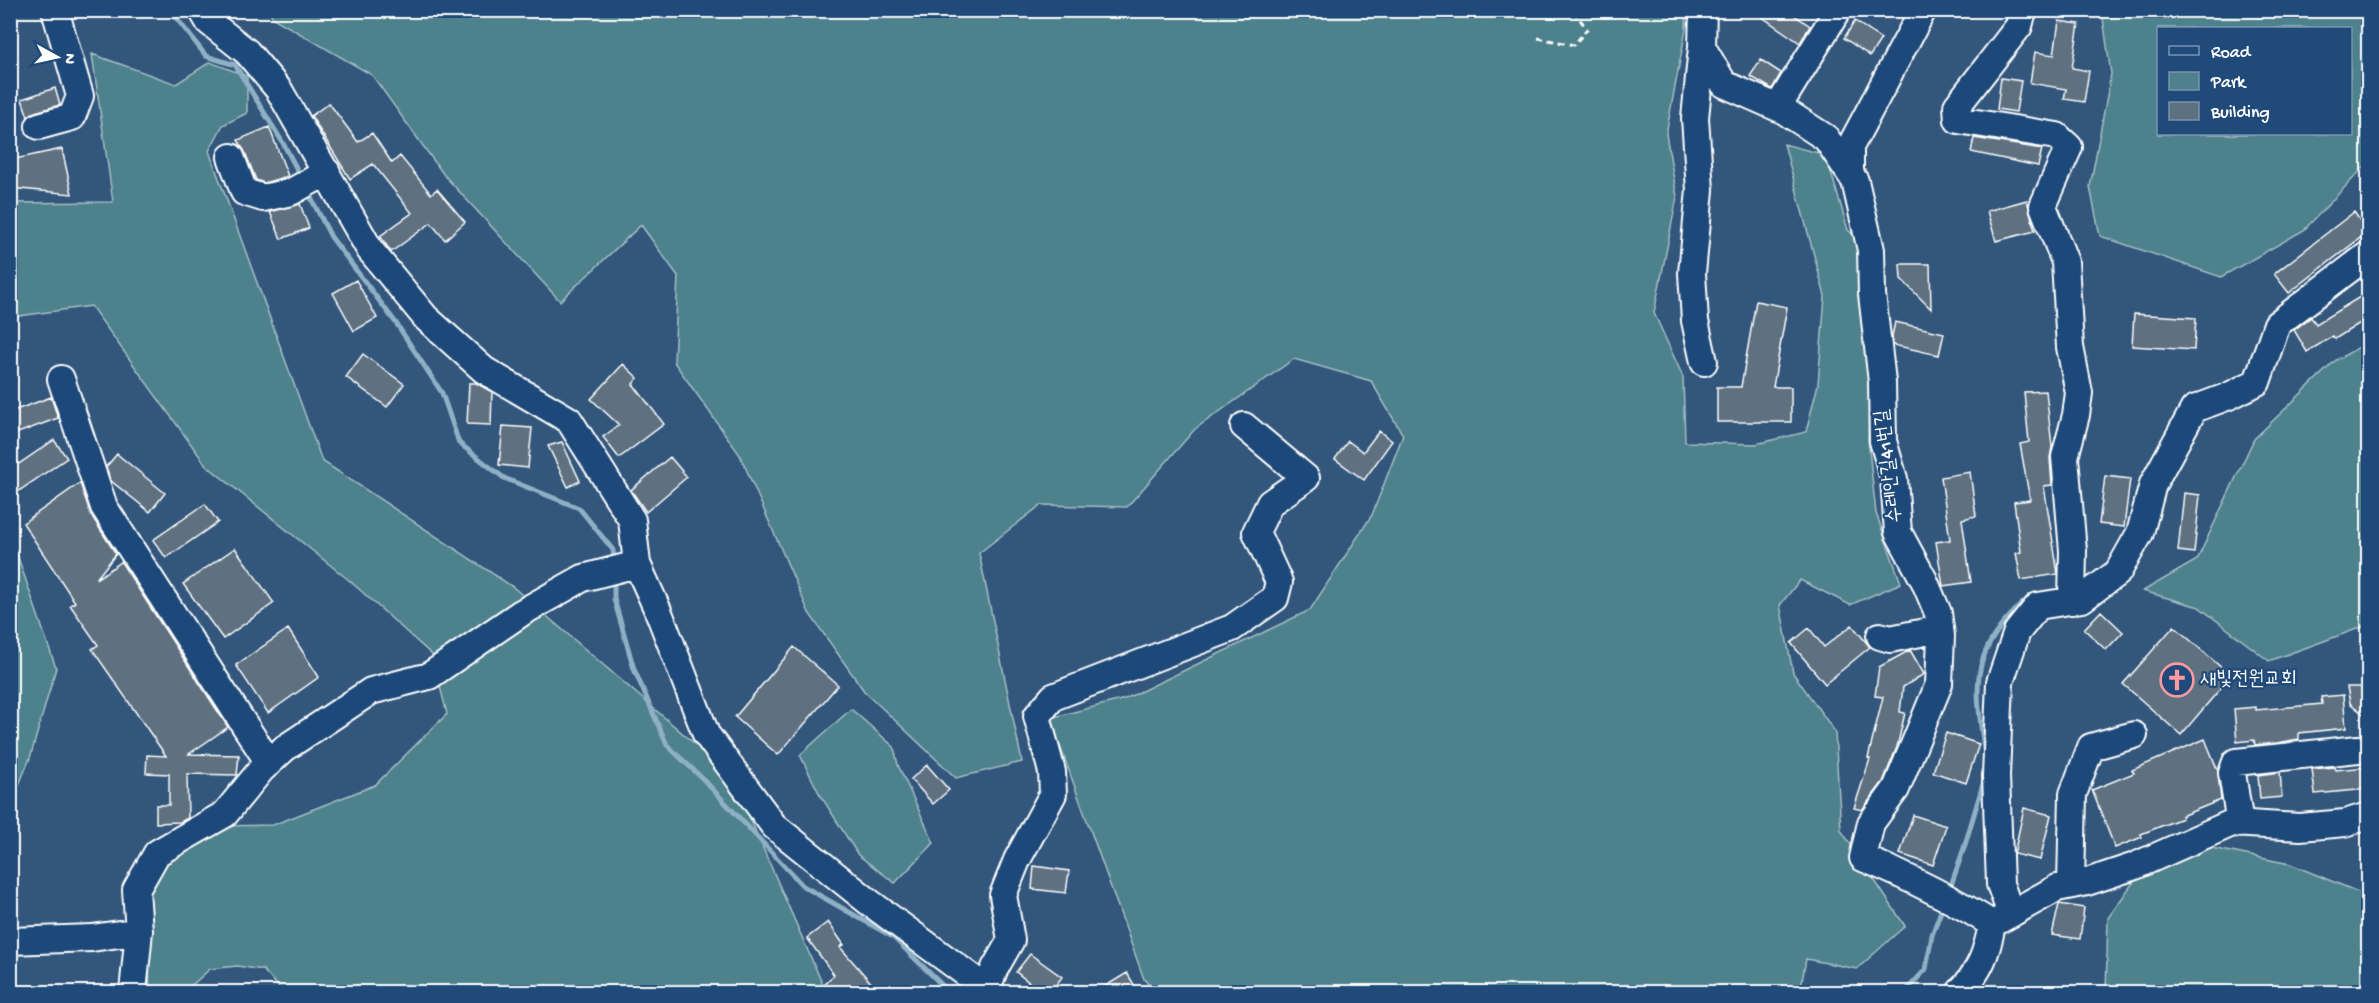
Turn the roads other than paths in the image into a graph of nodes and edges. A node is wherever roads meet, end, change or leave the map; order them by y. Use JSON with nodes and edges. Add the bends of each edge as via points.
{"nodes":[{"id":1,"x":55,"y":10,"type":"edge"},
{"id":2,"x":202,"y":10,"type":"edge"},
{"id":3,"x":1703,"y":10,"type":"edge"},
{"id":4,"x":1838,"y":10,"type":"edge"},
{"id":5,"x":1923,"y":10,"type":"edge"},
{"id":6,"x":2023,"y":10,"type":"edge"},
{"id":7,"x":1702,"y":47,"type":"junction"},
{"id":8,"x":1778,"y":107,"type":"junction"},
{"id":9,"x":39,"y":126,"type":"dead end"},
{"id":10,"x":231,"y":157,"type":"dead end"},
{"id":11,"x":1850,"y":173,"type":"junction"},
{"id":12,"x":311,"y":181,"type":"junction"},
{"id":13,"x":2368,"y":255,"type":"edge"},
{"id":14,"x":1704,"y":362,"type":"dead end"},
{"id":15,"x":61,"y":379,"type":"dead end"},
{"id":16,"x":1244,"y":426,"type":"dead end"},
{"id":17,"x":632,"y":565,"type":"junction"},
{"id":18,"x":2072,"y":600,"type":"junction"},
{"id":19,"x":1940,"y":629,"type":"junction"},
{"id":20,"x":1880,"y":636,"type":"dead end"},
{"id":21,"x":2134,"y":735,"type":"dead end"},
{"id":22,"x":2358,"y":749,"type":"dead end"},
{"id":23,"x":269,"y":763,"type":"junction"},
{"id":24,"x":2368,"y":816,"type":"edge"},
{"id":25,"x":2240,"y":824,"type":"junction"},
{"id":26,"x":2071,"y":885,"type":"junction"},
{"id":27,"x":2002,"y":919,"type":"junction"},
{"id":28,"x":139,"y":931,"type":"junction"},
{"id":29,"x":10,"y":941,"type":"edge"},
{"id":30,"x":989,"y":990,"type":"edge"},
{"id":31,"x":133,"y":993,"type":"edge"},
{"id":32,"x":1960,"y":993,"type":"edge"}],
"edges":[{"from":1,"to":9,"type":"lane","via":[[80,96],[72,117]]},
{"from":2,"to":12,"type":"lane","via":[[209,22],[247,52],[279,90]]},
{"from":3,"to":7,"type":"lane"},
{"from":4,"to":8,"type":"lane"},
{"from":5,"to":11,"type":"lane","via":[[1850,147]]},
{"from":6,"to":18,"type":"lane","via":[[2019,26],[1957,106],[1958,120],[2057,136],[2069,147],[2043,206],[2065,262],[2070,347],[2079,393],[2065,458],[2073,551]]},
{"from":7,"to":8,"type":"lane","name":"수레안길41번길","via":[[1724,84]]},
{"from":7,"to":14,"type":"lane","via":[[1695,118],[1700,190],[1692,273],[1695,321]]},
{"from":8,"to":11,"type":"lane","name":"수레안길41번길","via":[[1826,138]]},
{"from":10,"to":12,"type":"lane","via":[[244,192],[263,198]]},
{"from":11,"to":19,"type":"lane","name":"수레안길41번길","via":[[1871,250],[1883,441],[1894,479],[1898,532],[1924,579]]},
{"from":12,"to":17,"type":"lane","via":[[426,318],[484,370],[569,420],[632,520]]},
{"from":13,"to":18,"type":"lane","via":[[2277,324],[2257,382],[2194,408],[2153,484],[2139,533],[2118,572],[2082,599]]},
{"from":15,"to":23,"type":"lane","via":[[104,507]]},
{"from":16,"to":30,"type":"lane","via":[[1306,478],[1270,503],[1256,532],[1279,582],[1275,598],[1232,628],[1053,697],[1037,716],[1052,772],[1053,794],[1003,895],[1011,940]]},
{"from":17,"to":23,"type":"lane","via":[[583,578],[520,614],[429,676],[371,691],[285,748]]},
{"from":17,"to":30,"type":"lane","via":[[659,613],[706,734],[774,826]]},
{"from":18,"to":27,"type":"lane","via":[[2038,606],[2017,632],[2000,682],[1996,776]]},
{"from":19,"to":20,"type":"lane","via":[[1890,639]]},
{"from":19,"to":27,"type":"lane","name":"수레안길41번길","via":[[1939,684],[1896,789],[1871,823],[1863,858]]},
{"from":21,"to":26,"type":"lane","via":[[2091,747],[2073,794]]},
{"from":22,"to":25,"type":"lane","via":[[2236,762],[2232,773]]},
{"from":23,"to":28,"type":"lane","via":[[225,814],[157,853],[136,890]]},
{"from":24,"to":25,"type":"lane","via":[[2345,823],[2300,827]]},
{"from":25,"to":26,"type":"lane","via":[[2232,823],[2135,866]]},
{"from":26,"to":27,"type":"lane","via":[[2057,888]]},
{"from":27,"to":32,"type":"lane","via":[[1973,979]]},
{"from":28,"to":29,"type":"lane","via":[[92,938]]},
{"from":28,"to":31,"type":"lane"}]}
